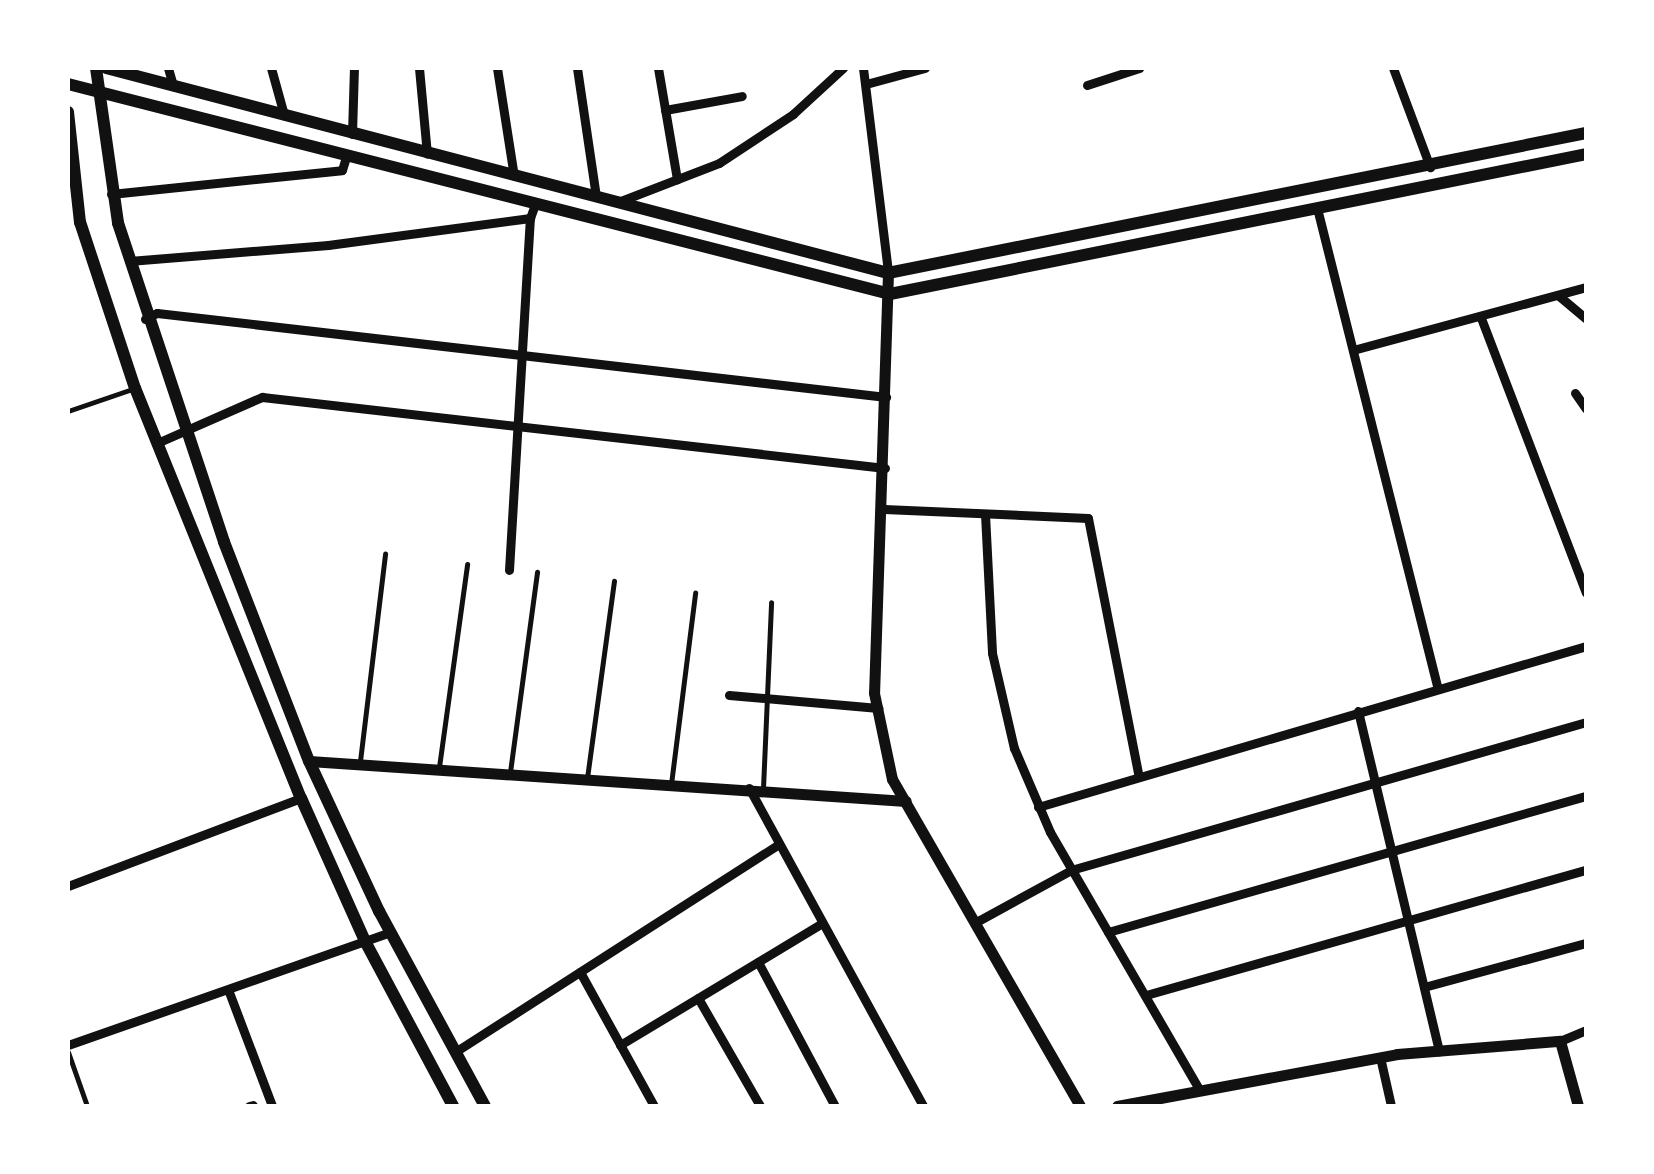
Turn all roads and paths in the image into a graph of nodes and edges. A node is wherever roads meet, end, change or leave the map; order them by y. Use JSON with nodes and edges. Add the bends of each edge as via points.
{"nodes":[{"id":1,"x":96,"y":68,"type":"edge"},
{"id":2,"x":106,"y":68,"type":"edge"},
{"id":3,"x":168,"y":68,"type":"edge"},
{"id":4,"x":271,"y":68,"type":"edge"},
{"id":5,"x":354,"y":68,"type":"edge"},
{"id":6,"x":419,"y":68,"type":"edge"},
{"id":7,"x":497,"y":68,"type":"edge"},
{"id":8,"x":577,"y":68,"type":"edge"},
{"id":9,"x":658,"y":68,"type":"edge"},
{"id":10,"x":843,"y":68,"type":"edge"},
{"id":11,"x":863,"y":68,"type":"edge"},
{"id":12,"x":925,"y":68,"type":"edge"},
{"id":13,"x":1139,"y":68,"type":"edge"},
{"id":14,"x":1393,"y":68,"type":"edge"},
{"id":15,"x":68,"y":84,"type":"edge"},
{"id":16,"x":866,"y":84,"type":"junction"},
{"id":17,"x":1087,"y":85,"type":"dead end"},
{"id":18,"x":173,"y":86,"type":"junction"},
{"id":19,"x":98,"y":92,"type":"junction"},
{"id":20,"x":742,"y":96,"type":"dead end"},
{"id":21,"x":665,"y":110,"type":"junction"},
{"id":22,"x":68,"y":113,"type":"edge"},
{"id":23,"x":284,"y":116,"type":"junction"},
{"id":24,"x":1586,"y":132,"type":"edge"},
{"id":25,"x":352,"y":134,"type":"junction"},
{"id":26,"x":427,"y":154,"type":"junction"},
{"id":27,"x":1586,"y":154,"type":"edge"},
{"id":28,"x":346,"y":157,"type":"junction"},
{"id":29,"x":1430,"y":167,"type":"junction"},
{"id":30,"x":514,"y":176,"type":"junction"},
{"id":31,"x":677,"y":179,"type":"junction"},
{"id":32,"x":111,"y":194,"type":"junction"},
{"id":33,"x":596,"y":196,"type":"junction"},
{"id":34,"x":618,"y":202,"type":"junction"},
{"id":35,"x":532,"y":212,"type":"junction"},
{"id":36,"x":1318,"y":212,"type":"junction"},
{"id":37,"x":74,"y":224,"type":"edge"},
{"id":38,"x":129,"y":261,"type":"junction"},
{"id":39,"x":888,"y":273,"type":"junction"},
{"id":40,"x":1586,"y":287,"type":"edge"},
{"id":41,"x":890,"y":294,"type":"junction"},
{"id":42,"x":1559,"y":296,"type":"junction"},
{"id":43,"x":145,"y":318,"type":"junction"},
{"id":44,"x":1481,"y":318,"type":"junction"},
{"id":45,"x":1586,"y":319,"type":"edge"},
{"id":46,"x":1353,"y":350,"type":"junction"},
{"id":47,"x":523,"y":354,"type":"junction"},
{"id":48,"x":135,"y":388,"type":"junction"},
{"id":49,"x":1575,"y":393,"type":"dead end"},
{"id":50,"x":886,"y":397,"type":"junction"},
{"id":51,"x":1586,"y":409,"type":"edge"},
{"id":52,"x":68,"y":412,"type":"edge"},
{"id":53,"x":518,"y":425,"type":"junction"},
{"id":54,"x":187,"y":432,"type":"junction"},
{"id":55,"x":157,"y":443,"type":"junction"},
{"id":56,"x":885,"y":468,"type":"junction"},
{"id":57,"x":884,"y":510,"type":"junction"},
{"id":58,"x":985,"y":514,"type":"junction"},
{"id":59,"x":385,"y":554,"type":"dead end"},
{"id":60,"x":467,"y":564,"type":"dead end"},
{"id":61,"x":509,"y":570,"type":"dead end"},
{"id":62,"x":537,"y":572,"type":"dead end"},
{"id":63,"x":614,"y":581,"type":"dead end"},
{"id":64,"x":695,"y":593,"type":"dead end"},
{"id":65,"x":1586,"y":593,"type":"edge"},
{"id":66,"x":771,"y":602,"type":"dead end"},
{"id":67,"x":1586,"y":646,"type":"edge"},
{"id":68,"x":1438,"y":688,"type":"junction"},
{"id":69,"x":728,"y":695,"type":"dead end"},
{"id":70,"x":764,"y":698,"type":"junction"},
{"id":71,"x":878,"y":708,"type":"junction"},
{"id":72,"x":1358,"y":711,"type":"junction"},
{"id":73,"x":1586,"y":722,"type":"edge"},
{"id":74,"x":309,"y":761,"type":"junction"},
{"id":75,"x":360,"y":761,"type":"junction"},
{"id":76,"x":439,"y":767,"type":"junction"},
{"id":77,"x":510,"y":772,"type":"junction"},
{"id":78,"x":1138,"y":774,"type":"junction"},
{"id":79,"x":587,"y":778,"type":"junction"},
{"id":80,"x":1372,"y":779,"type":"junction"},
{"id":81,"x":671,"y":784,"type":"junction"},
{"id":82,"x":749,"y":788,"type":"junction"},
{"id":83,"x":763,"y":788,"type":"junction"},
{"id":84,"x":1586,"y":796,"type":"edge"},
{"id":85,"x":300,"y":798,"type":"junction"},
{"id":86,"x":906,"y":800,"type":"junction"},
{"id":87,"x":1038,"y":806,"type":"junction"},
{"id":88,"x":780,"y":844,"type":"junction"},
{"id":89,"x":1391,"y":851,"type":"junction"},
{"id":90,"x":1072,"y":870,"type":"junction"},
{"id":91,"x":1586,"y":870,"type":"edge"},
{"id":92,"x":68,"y":886,"type":"edge"},
{"id":93,"x":978,"y":921,"type":"junction"},
{"id":94,"x":1408,"y":921,"type":"junction"},
{"id":95,"x":822,"y":922,"type":"junction"},
{"id":96,"x":390,"y":932,"type":"junction"},
{"id":97,"x":1108,"y":932,"type":"junction"},
{"id":98,"x":366,"y":943,"type":"junction"},
{"id":99,"x":1586,"y":943,"type":"edge"},
{"id":100,"x":758,"y":962,"type":"junction"},
{"id":101,"x":580,"y":972,"type":"junction"},
{"id":102,"x":1424,"y":987,"type":"junction"},
{"id":103,"x":229,"y":992,"type":"junction"},
{"id":104,"x":1146,"y":995,"type":"junction"},
{"id":105,"x":698,"y":998,"type":"junction"},
{"id":106,"x":1586,"y":1030,"type":"edge"},
{"id":107,"x":1560,"y":1041,"type":"junction"},
{"id":108,"x":620,"y":1045,"type":"junction"},
{"id":109,"x":68,"y":1048,"type":"edge"},
{"id":110,"x":1439,"y":1050,"type":"junction"},
{"id":111,"x":455,"y":1052,"type":"junction"},
{"id":112,"x":1380,"y":1057,"type":"junction"},
{"id":113,"x":1200,"y":1091,"type":"junction"},
{"id":114,"x":87,"y":1106,"type":"edge"},
{"id":115,"x":272,"y":1106,"type":"edge"},
{"id":116,"x":453,"y":1106,"type":"edge"},
{"id":117,"x":485,"y":1106,"type":"edge"},
{"id":118,"x":654,"y":1106,"type":"edge"},
{"id":119,"x":760,"y":1106,"type":"edge"},
{"id":120,"x":835,"y":1106,"type":"edge"},
{"id":121,"x":922,"y":1106,"type":"edge"},
{"id":122,"x":1080,"y":1106,"type":"edge"},
{"id":123,"x":1117,"y":1106,"type":"edge"},
{"id":124,"x":1391,"y":1106,"type":"edge"},
{"id":125,"x":1578,"y":1106,"type":"edge"}],
"edges":[{"from":1,"to":19,"type":"main road"},
{"from":2,"to":18,"type":"main road"},
{"from":3,"to":18,"type":"street"},
{"from":4,"to":23,"type":"street"},
{"from":5,"to":25,"type":"street"},
{"from":6,"to":26,"type":"street"},
{"from":7,"to":30,"type":"street"},
{"from":8,"to":33,"type":"street"},
{"from":9,"to":21,"type":"street"},
{"from":10,"to":31,"type":"street","via":[[763,134],[719,163]]},
{"from":11,"to":16,"type":"street"},
{"from":12,"to":16,"type":"street"},
{"from":13,"to":17,"type":"street"},
{"from":14,"to":29,"type":"street"},
{"from":15,"to":19,"type":"main road"},
{"from":16,"to":39,"type":"street"},
{"from":18,"to":23,"type":"main road"},
{"from":19,"to":28,"type":"main road"},
{"from":19,"to":32,"type":"main road"},
{"from":20,"to":21,"type":"street"},
{"from":21,"to":31,"type":"street"},
{"from":22,"to":37,"type":"main road"},
{"from":23,"to":25,"type":"main road"},
{"from":24,"to":29,"type":"main road"},
{"from":25,"to":26,"type":"main road"},
{"from":26,"to":30,"type":"main road"},
{"from":27,"to":36,"type":"main road"},
{"from":28,"to":32,"type":"street","via":[[342,170]]},
{"from":28,"to":35,"type":"main road"},
{"from":29,"to":39,"type":"main road"},
{"from":30,"to":33,"type":"main road"},
{"from":31,"to":34,"type":"street"},
{"from":32,"to":38,"type":"main road"},
{"from":33,"to":34,"type":"main road"},
{"from":34,"to":39,"type":"main road"},
{"from":35,"to":38,"type":"street","via":[[328,246]]},
{"from":35,"to":41,"type":"main road"},
{"from":35,"to":47,"type":"street"},
{"from":36,"to":41,"type":"main road"},
{"from":36,"to":46,"type":"street"},
{"from":37,"to":48,"type":"main road"},
{"from":38,"to":43,"type":"main road"},
{"from":39,"to":41,"type":"street"},
{"from":40,"to":42,"type":"street"},
{"from":41,"to":50,"type":"street"},
{"from":42,"to":44,"type":"street"},
{"from":42,"to":45,"type":"street"},
{"from":43,"to":47,"type":"street","via":[[157,313]]},
{"from":43,"to":54,"type":"main road"},
{"from":44,"to":46,"type":"street"},
{"from":44,"to":65,"type":"street"},
{"from":46,"to":68,"type":"street"},
{"from":47,"to":50,"type":"street"},
{"from":47,"to":53,"type":"street"},
{"from":48,"to":52,"type":"lane"},
{"from":48,"to":55,"type":"main road"},
{"from":49,"to":51,"type":"street"},
{"from":50,"to":56,"type":"street"},
{"from":53,"to":54,"type":"street","via":[[262,398]]},
{"from":53,"to":56,"type":"street"},
{"from":53,"to":61,"type":"street"},
{"from":54,"to":55,"type":"street"},
{"from":54,"to":74,"type":"main road"},
{"from":55,"to":85,"type":"main road"},
{"from":56,"to":57,"type":"street"},
{"from":57,"to":58,"type":"street"},
{"from":57,"to":71,"type":"street"},
{"from":58,"to":78,"type":"street","via":[[1088,518]]},
{"from":58,"to":87,"type":"street","via":[[992,653],[1014,748]]},
{"from":59,"to":75,"type":"lane"},
{"from":60,"to":76,"type":"lane"},
{"from":62,"to":77,"type":"lane"},
{"from":63,"to":79,"type":"lane"},
{"from":64,"to":81,"type":"lane"},
{"from":66,"to":70,"type":"lane"},
{"from":67,"to":68,"type":"street"},
{"from":68,"to":72,"type":"street"},
{"from":69,"to":70,"type":"street"},
{"from":70,"to":71,"type":"street"},
{"from":70,"to":83,"type":"lane"},
{"from":71,"to":86,"type":"street","via":[[892,779]]},
{"from":72,"to":78,"type":"street"},
{"from":72,"to":80,"type":"street"},
{"from":73,"to":80,"type":"street"},
{"from":74,"to":75,"type":"street"},
{"from":74,"to":96,"type":"main road"},
{"from":75,"to":76,"type":"street"},
{"from":76,"to":77,"type":"street"},
{"from":77,"to":79,"type":"street"},
{"from":78,"to":87,"type":"street"},
{"from":79,"to":81,"type":"street"},
{"from":80,"to":89,"type":"street"},
{"from":80,"to":90,"type":"street"},
{"from":81,"to":82,"type":"street"},
{"from":82,"to":83,"type":"street"},
{"from":82,"to":88,"type":"street"},
{"from":83,"to":86,"type":"street"},
{"from":84,"to":89,"type":"street"},
{"from":85,"to":92,"type":"street"},
{"from":85,"to":98,"type":"main road"},
{"from":86,"to":93,"type":"street"},
{"from":87,"to":90,"type":"street"},
{"from":88,"to":95,"type":"street"},
{"from":88,"to":101,"type":"street"},
{"from":89,"to":94,"type":"street"},
{"from":89,"to":97,"type":"street"},
{"from":90,"to":93,"type":"street"},
{"from":90,"to":97,"type":"street"},
{"from":91,"to":94,"type":"street"},
{"from":93,"to":122,"type":"street"},
{"from":94,"to":102,"type":"street"},
{"from":94,"to":104,"type":"street"},
{"from":95,"to":100,"type":"street"},
{"from":95,"to":121,"type":"street"},
{"from":96,"to":98,"type":"street"},
{"from":96,"to":111,"type":"main road"},
{"from":97,"to":104,"type":"street"},
{"from":98,"to":103,"type":"street"},
{"from":98,"to":116,"type":"main road"},
{"from":99,"to":102,"type":"street"},
{"from":100,"to":105,"type":"street"},
{"from":100,"to":120,"type":"street"},
{"from":101,"to":108,"type":"street"},
{"from":101,"to":111,"type":"street"},
{"from":102,"to":110,"type":"street"},
{"from":103,"to":109,"type":"street"},
{"from":103,"to":115,"type":"street"},
{"from":104,"to":113,"type":"street"},
{"from":105,"to":108,"type":"street"},
{"from":105,"to":119,"type":"street"},
{"from":106,"to":107,"type":"street"},
{"from":107,"to":110,"type":"street"},
{"from":107,"to":125,"type":"street"},
{"from":108,"to":118,"type":"street"},
{"from":109,"to":114,"type":"lane"},
{"from":110,"to":112,"type":"street"},
{"from":111,"to":117,"type":"main road"},
{"from":112,"to":113,"type":"street"},
{"from":112,"to":124,"type":"street"},
{"from":113,"to":123,"type":"street"}]}
